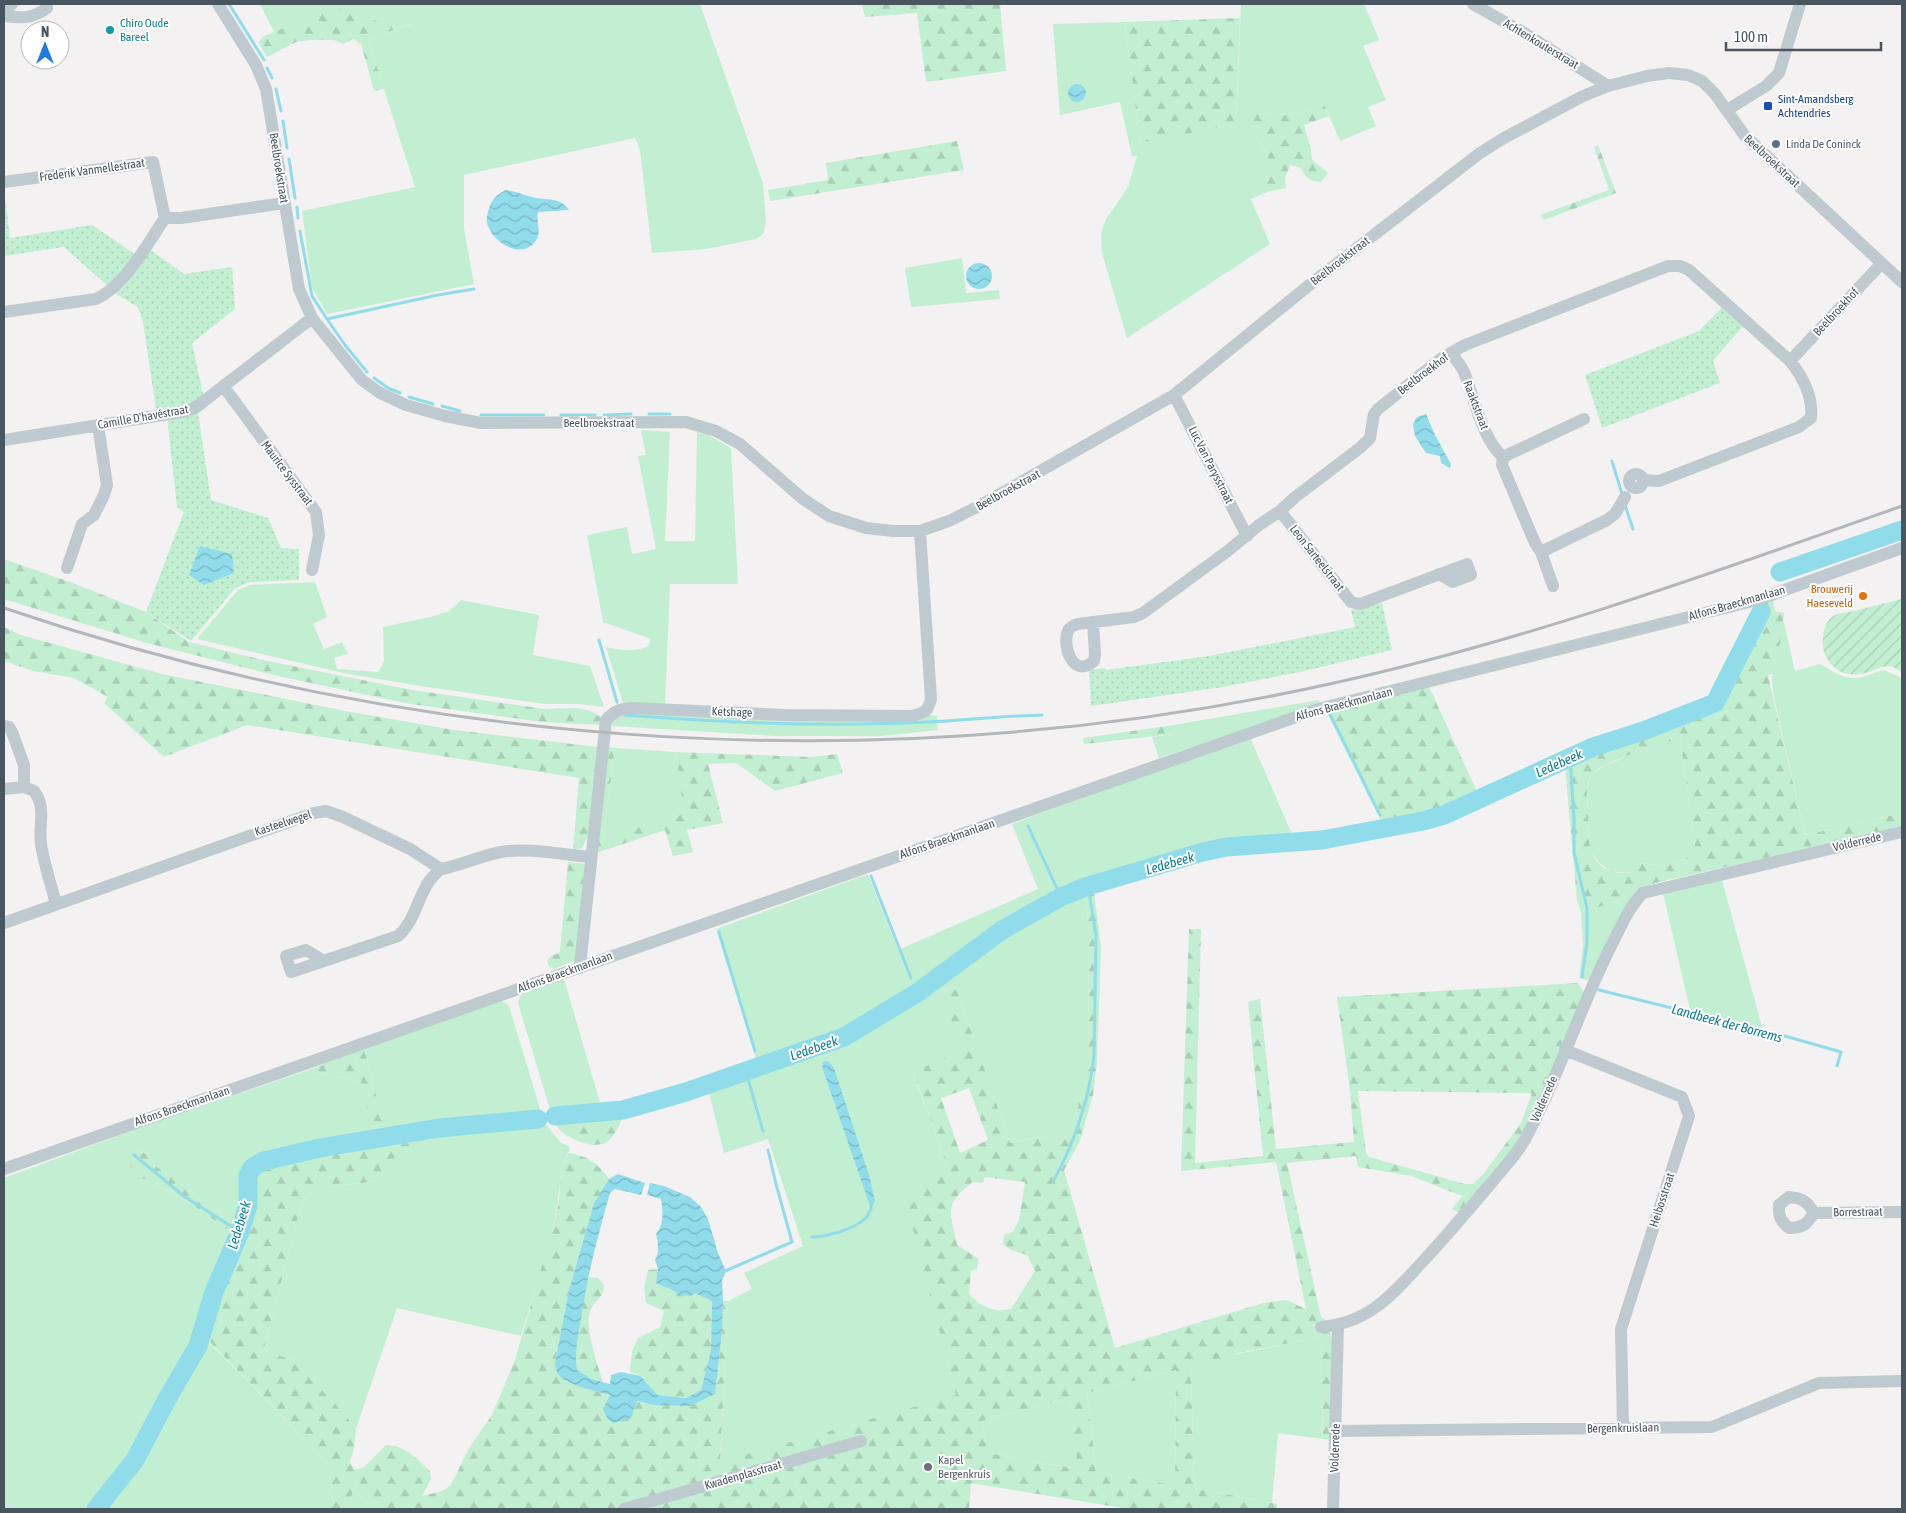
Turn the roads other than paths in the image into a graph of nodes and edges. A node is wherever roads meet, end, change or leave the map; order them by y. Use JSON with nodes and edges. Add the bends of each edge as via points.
{"nodes":[{"id":1,"x":12,"y":4,"type":"edge"},
{"id":2,"x":46,"y":4,"type":"edge"},
{"id":3,"x":218,"y":4,"type":"edge"},
{"id":4,"x":1473,"y":4,"type":"edge"},
{"id":5,"x":1800,"y":4,"type":"edge"},
{"id":6,"x":4,"y":10,"type":"edge"},
{"id":7,"x":4,"y":16,"type":"edge"},
{"id":8,"x":1608,"y":86,"type":"junction"},
{"id":9,"x":1727,"y":110,"type":"junction"},
{"id":10,"x":4,"y":182,"type":"edge"},
{"id":11,"x":284,"y":203,"type":"junction"},
{"id":12,"x":165,"y":218,"type":"junction"},
{"id":13,"x":1882,"y":263,"type":"junction"},
{"id":14,"x":1902,"y":282,"type":"edge"},
{"id":15,"x":4,"y":312,"type":"edge"},
{"id":16,"x":312,"y":318,"type":"junction"},
{"id":17,"x":1451,"y":353,"type":"junction"},
{"id":18,"x":1790,"y":361,"type":"junction"},
{"id":19,"x":224,"y":387,"type":"junction"},
{"id":20,"x":1174,"y":395,"type":"junction"},
{"id":21,"x":1584,"y":419,"type":"dead end"},
{"id":22,"x":98,"y":425,"type":"junction"},
{"id":23,"x":4,"y":440,"type":"edge"},
{"id":24,"x":1502,"y":457,"type":"junction"},
{"id":25,"x":1644,"y":480,"type":"dead end"},
{"id":26,"x":1623,"y":499,"type":"dead end"},
{"id":27,"x":1280,"y":511,"type":"junction"},
{"id":28,"x":920,"y":531,"type":"junction"},
{"id":29,"x":1247,"y":536,"type":"junction"},
{"id":30,"x":1902,"y":548,"type":"edge"},
{"id":31,"x":1541,"y":552,"type":"junction"},
{"id":32,"x":67,"y":568,"type":"dead end"},
{"id":33,"x":312,"y":570,"type":"dead end"},
{"id":34,"x":1439,"y":574,"type":"dead end"},
{"id":35,"x":1553,"y":586,"type":"dead end"},
{"id":36,"x":1093,"y":622,"type":"dead end"},
{"id":37,"x":4,"y":726,"type":"edge"},
{"id":38,"x":24,"y":788,"type":"junction"},
{"id":39,"x":4,"y":789,"type":"edge"},
{"id":40,"x":1902,"y":832,"type":"edge"},
{"id":41,"x":590,"y":857,"type":"junction"},
{"id":42,"x":441,"y":869,"type":"junction"},
{"id":43,"x":56,"y":904,"type":"junction"},
{"id":44,"x":4,"y":923,"type":"edge"},
{"id":45,"x":324,"y":961,"type":"dead end"},
{"id":46,"x":580,"y":966,"type":"junction"},
{"id":47,"x":1565,"y":1050,"type":"junction"},
{"id":48,"x":4,"y":1169,"type":"edge"},
{"id":49,"x":1902,"y":1212,"type":"edge"},
{"id":50,"x":1814,"y":1213,"type":"dead end"},
{"id":51,"x":1338,"y":1326,"type":"junction"},
{"id":52,"x":1321,"y":1327,"type":"dead end"},
{"id":53,"x":1902,"y":1381,"type":"edge"},
{"id":54,"x":1622,"y":1428,"type":"junction"},
{"id":55,"x":1336,"y":1431,"type":"junction"},
{"id":56,"x":862,"y":1441,"type":"dead end"},
{"id":57,"x":624,"y":1509,"type":"edge"},
{"id":58,"x":1333,"y":1509,"type":"edge"}],
"edges":[{"from":1,"to":6,"type":"street"},
{"from":2,"to":7,"type":"street","via":[[47,8],[35,16]]},
{"from":3,"to":11,"type":"street","name":"Beelbroekstraat","via":[[256,65],[266,89]]},
{"from":4,"to":8,"type":"street","name":"Achtenkouterstraat"},
{"from":5,"to":9,"type":"street","via":[[1779,73],[1766,86]]},
{"from":8,"to":9,"type":"street","name":"Beelbroekstraat","via":[[1647,76],[1688,74],[1708,87]]},
{"from":8,"to":20,"type":"street","name":"Beelbroekstraat","via":[[1567,103],[1480,153]]},
{"from":9,"to":13,"type":"street","name":"Beelbroekstraat","via":[[1745,136]]},
{"from":10,"to":12,"type":"street","name":"Frederik Vanmellestraat","via":[[152,162]]},
{"from":11,"to":12,"type":"street"},
{"from":11,"to":16,"type":"street","name":"Beelbroekstraat","via":[[299,289]]},
{"from":12,"to":15,"type":"street","via":[[126,274],[105,295]]},
{"from":13,"to":14,"type":"street","name":"Beelbroekstraat"},
{"from":13,"to":18,"type":"street","name":"Beelbroekhof"},
{"from":16,"to":19,"type":"street","name":"Camille D'havéstraat"},
{"from":16,"to":28,"type":"street","name":"Beelbroekstraat","via":[[362,380],[406,405],[481,423],[686,422],[716,431],[740,444],[804,499],[829,516],[866,528]]},
{"from":17,"to":18,"type":"street","name":"Beelbroekhof","via":[[1641,276],[1668,266],[1680,266],[1689,270]]},
{"from":17,"to":24,"type":"street","name":"Raaktstraat","via":[[1463,370],[1495,450]]},
{"from":17,"to":27,"type":"street","name":"Beelbroekhof","via":[[1378,409],[1374,414],[1370,438]]},
{"from":18,"to":25,"type":"street","name":"Beelbroekhof","via":[[1800,373],[1808,392],[1811,418],[1799,427],[1659,481]]},
{"from":19,"to":22,"type":"street","name":"Camille D'havéstraat","via":[[195,408],[182,412]]},
{"from":19,"to":33,"type":"street","name":"Maurice Sysstraat","via":[[316,512],[319,534]]},
{"from":20,"to":28,"type":"street","name":"Beelbroekstraat","via":[[979,506]]},
{"from":20,"to":29,"type":"street","name":"Luc Van Parysstraat"},
{"from":21,"to":24,"type":"street"},
{"from":22,"to":23,"type":"street","name":"Camille D'havéstraat"},
{"from":22,"to":32,"type":"street","via":[[107,484],[94,515],[82,524]]},
{"from":24,"to":31,"type":"street","name":"Raaktstraat","via":[[1502,466]]},
{"from":26,"to":31,"type":"street","via":[[1608,520]]},
{"from":27,"to":29,"type":"street","name":"Beelbroekhof"},
{"from":27,"to":34,"type":"street","name":"Leon Sarteelstraat","via":[[1350,602],[1360,604]]},
{"from":28,"to":41,"type":"street","name":"Ketshage","via":[[931,699],[928,710],[912,716],[622,708],[606,720]]},
{"from":29,"to":36,"type":"street","name":"Beelbroekhof","via":[[1144,613]]},
{"from":30,"to":46,"type":"street","name":"Alfons Braeckmanlaan","via":[[1757,600],[1322,708]]},
{"from":31,"to":35,"type":"street","name":"Raaktstraat"},
{"from":37,"to":38,"type":"street","via":[[12,732],[24,765]]},
{"from":38,"to":39,"type":"street"},
{"from":38,"to":43,"type":"street","via":[[34,791],[40,803],[42,846]]},
{"from":40,"to":47,"type":"street","name":"Volderrede","via":[[1643,893],[1630,909],[1594,980]]},
{"from":41,"to":42,"type":"street","via":[[502,851]]},
{"from":41,"to":46,"type":"street","name":"Ketshage"},
{"from":42,"to":43,"type":"street","name":"Kasteelwegel","via":[[410,849],[343,817],[326,811],[314,812]]},
{"from":42,"to":45,"type":"street","via":[[427,882],[405,930],[398,936]]},
{"from":43,"to":44,"type":"street","name":"Kasteelwegel"},
{"from":46,"to":48,"type":"street","name":"Alfons Braeckmanlaan"},
{"from":47,"to":51,"type":"street","name":"Volderrede","via":[[1519,1150],[1386,1301]]},
{"from":47,"to":54,"type":"street","name":"Heibosstraat","via":[[1682,1097],[1689,1116],[1621,1329]]},
{"from":49,"to":50,"type":"street","name":"Borrestraat"},
{"from":51,"to":52,"type":"street"},
{"from":51,"to":55,"type":"street","name":"Volderrede"},
{"from":53,"to":54,"type":"street","name":"Bergenkruislaan","via":[[1819,1383],[1712,1427]]},
{"from":54,"to":55,"type":"street","name":"Bergenkruislaan"},
{"from":55,"to":58,"type":"street","name":"Volderrede"},
{"from":56,"to":57,"type":"street","name":"Kwadenplasstraat"}]}
